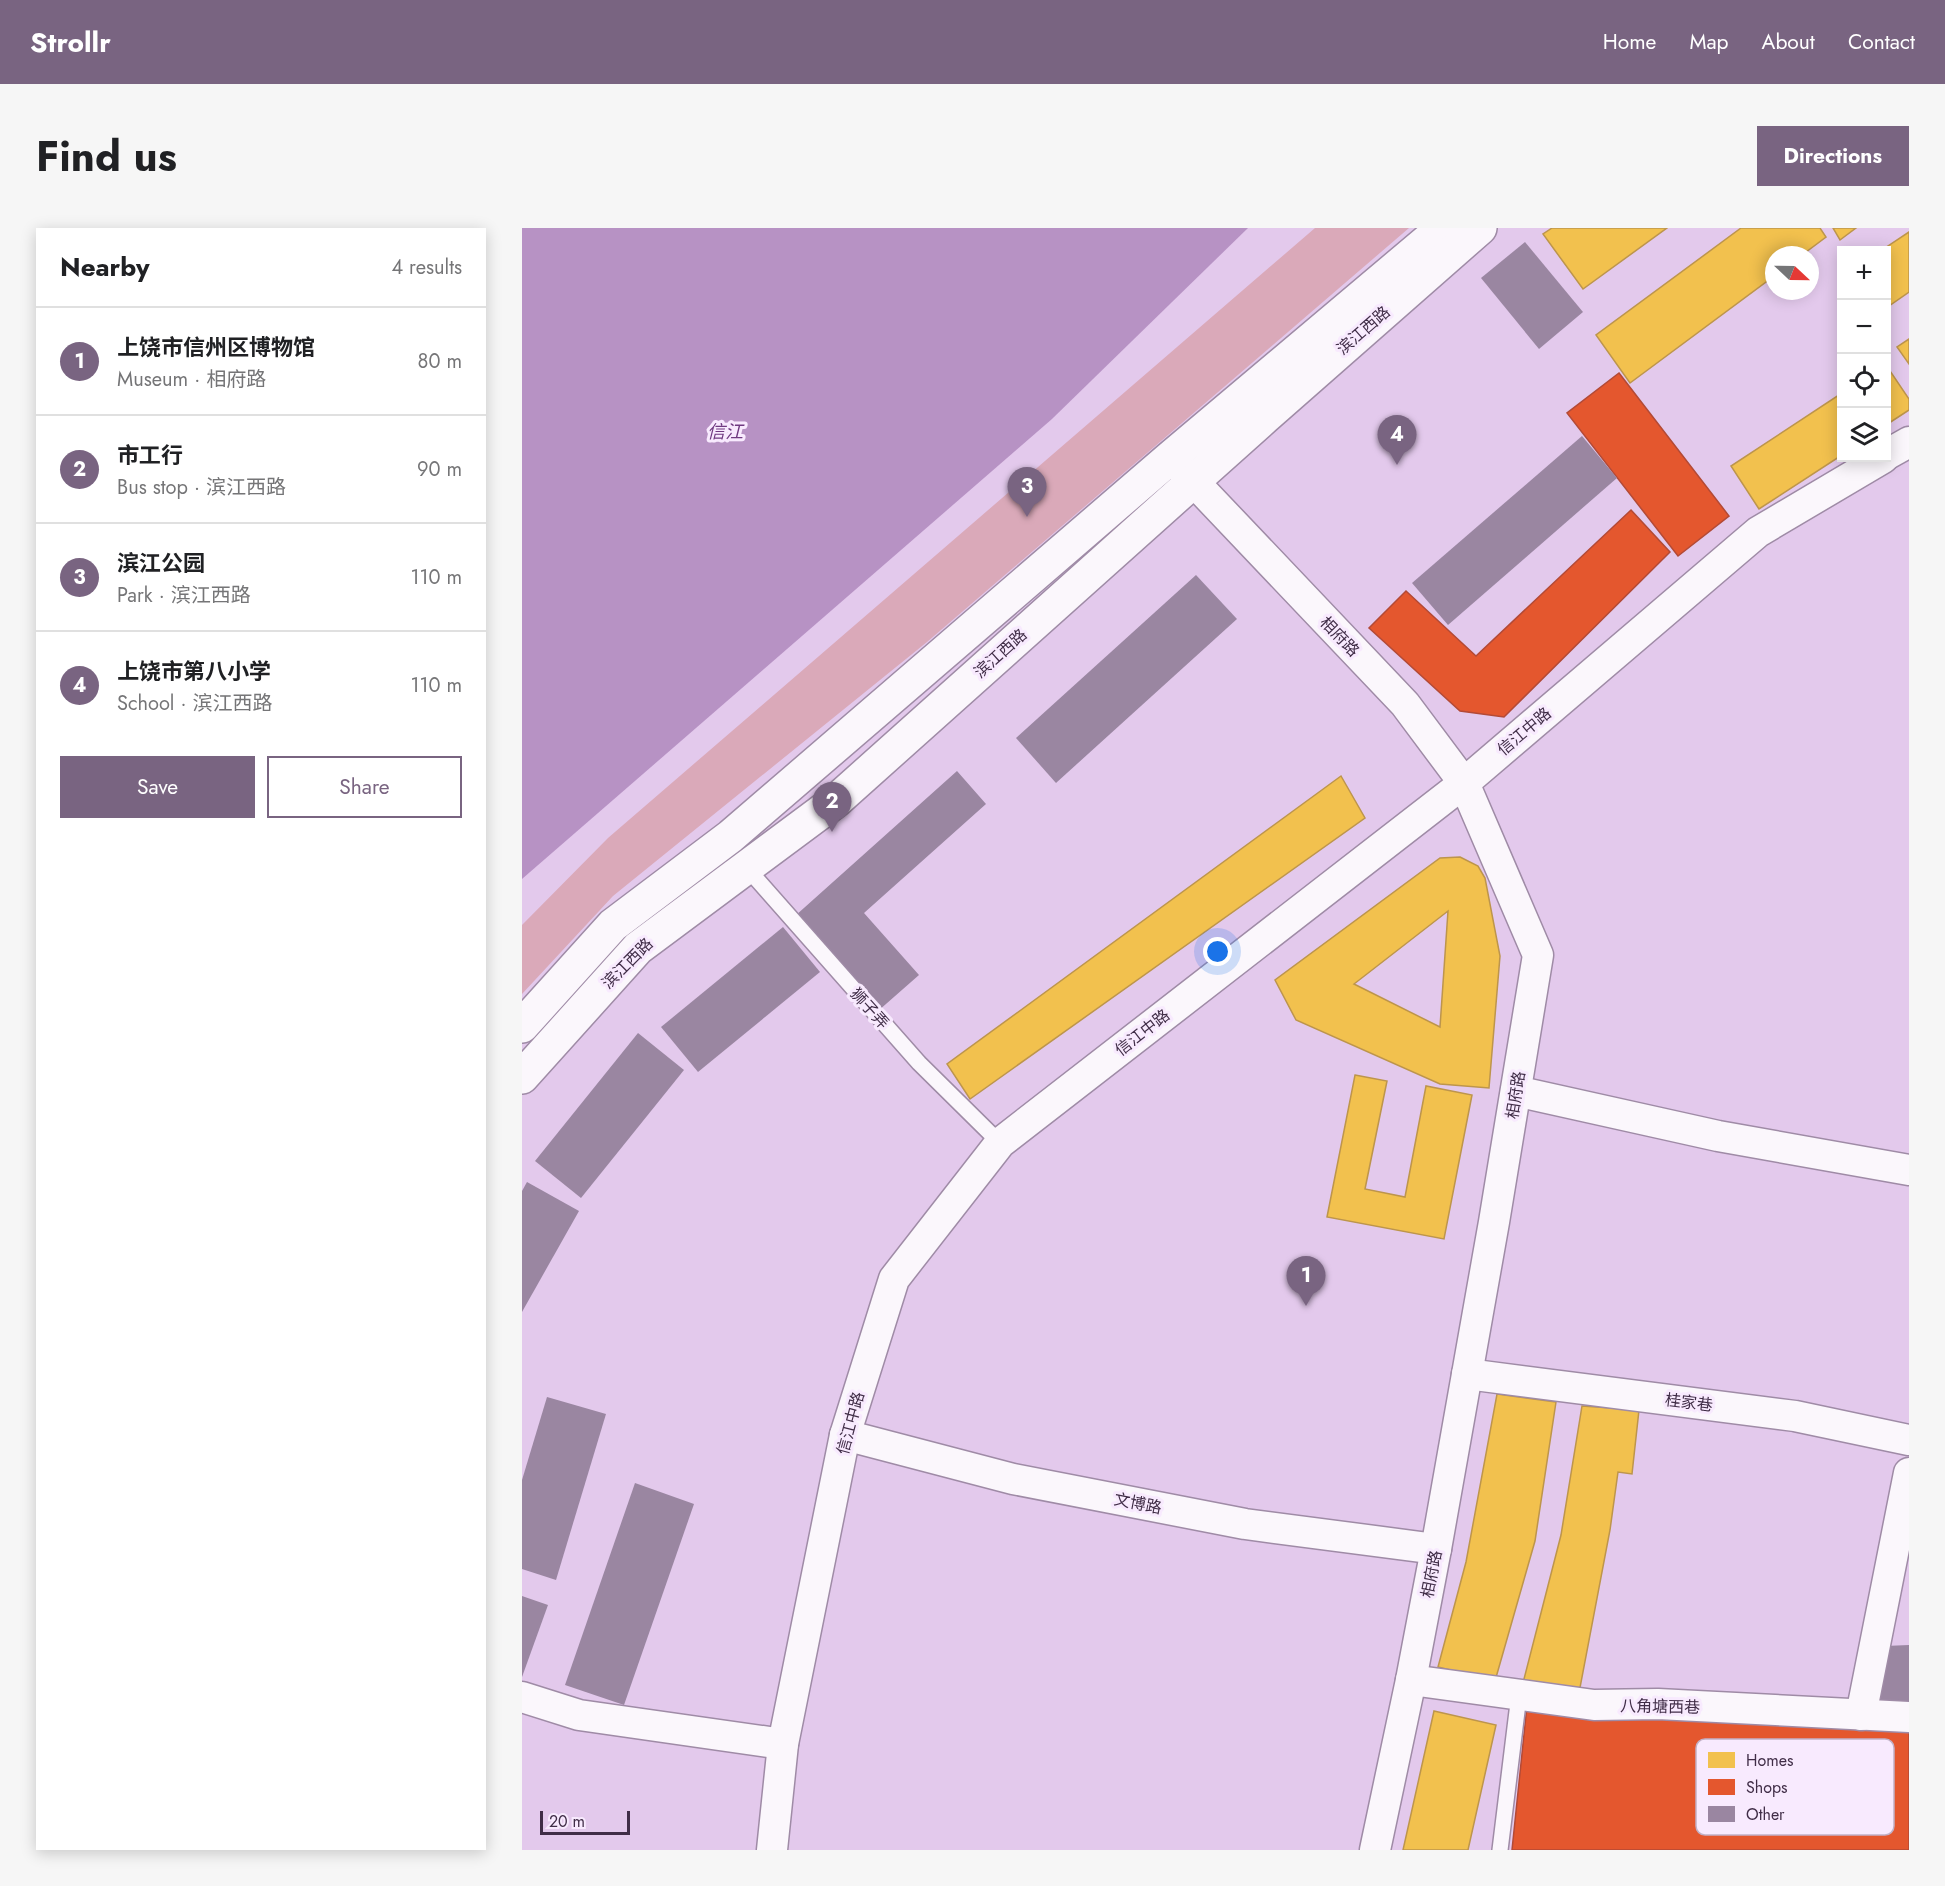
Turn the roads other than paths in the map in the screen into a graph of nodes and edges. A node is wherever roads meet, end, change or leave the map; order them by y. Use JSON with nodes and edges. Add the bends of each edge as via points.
{"nodes":[{"id":1,"x":1443,"y":228,"type":"edge"},
{"id":2,"x":1480,"y":228,"type":"edge"},
{"id":3,"x":1909,"y":442,"type":"edge"},
{"id":4,"x":1891,"y":453,"type":"edge"},
{"id":5,"x":1170,"y":458,"type":"junction"},
{"id":6,"x":1876,"y":462,"type":"edge"},
{"id":7,"x":1193,"y":481,"type":"junction"},
{"id":8,"x":1464,"y":783,"type":"junction"},
{"id":9,"x":746,"y":867,"type":"junction"},
{"id":10,"x":522,"y":1026,"type":"edge"},
{"id":11,"x":522,"y":1077,"type":"edge"},
{"id":12,"x":1516,"y":1090,"type":"junction"},
{"id":13,"x":1000,"y":1143,"type":"junction"},
{"id":14,"x":1909,"y":1170,"type":"edge"},
{"id":15,"x":1467,"y":1374,"type":"junction"},
{"id":16,"x":845,"y":1435,"type":"junction"},
{"id":17,"x":1909,"y":1440,"type":"edge"},
{"id":18,"x":1909,"y":1473,"type":"edge"},
{"id":19,"x":1436,"y":1549,"type":"junction"},
{"id":20,"x":1411,"y":1680,"type":"junction"},
{"id":21,"x":1519,"y":1695,"type":"junction"},
{"id":22,"x":522,"y":1697,"type":"edge"},
{"id":23,"x":1861,"y":1715,"type":"junction"},
{"id":24,"x":1909,"y":1717,"type":"edge"},
{"id":25,"x":783,"y":1744,"type":"junction"},
{"id":26,"x":772,"y":1850,"type":"edge"},
{"id":27,"x":1375,"y":1850,"type":"edge"},
{"id":28,"x":1500,"y":1850,"type":"edge"}],
"edges":[{"from":1,"to":5,"type":"main road","name":"滨江西路"},
{"from":2,"to":7,"type":"main road","name":"滨江西路"},
{"from":3,"to":4,"type":"street"},
{"from":5,"to":7,"type":"street","name":"相府路"},
{"from":5,"to":10,"type":"main road","name":"滨江西路","via":[[731,836],[613,925]]},
{"from":6,"to":8,"type":"street","name":"信江中路","via":[[1758,532]]},
{"from":7,"to":8,"type":"street","name":"相府路","via":[[1405,704]]},
{"from":7,"to":9,"type":"main road","name":"滨江西路","via":[[837,800]]},
{"from":8,"to":12,"type":"street","name":"相府路","via":[[1538,955]]},
{"from":8,"to":13,"type":"street","name":"信江中路"},
{"from":9,"to":11,"type":"main road","name":"滨江西路","via":[[638,948]]},
{"from":9,"to":13,"type":"lane","name":"狮子弄","via":[[919,1063]]},
{"from":12,"to":14,"type":"street","via":[[1718,1136]]},
{"from":12,"to":15,"type":"street","name":"相府路"},
{"from":13,"to":16,"type":"street","name":"信江中路","via":[[894,1279]]},
{"from":15,"to":17,"type":"street","name":"桂家巷","via":[[1795,1416]]},
{"from":15,"to":19,"type":"street","name":"相府路"},
{"from":16,"to":19,"type":"street","name":"文博路","via":[[1013,1479],[1245,1524]]},
{"from":16,"to":25,"type":"street","name":"信江中路"},
{"from":18,"to":23,"type":"street"},
{"from":19,"to":20,"type":"street","name":"相府路"},
{"from":20,"to":21,"type":"street","name":"八角塘西巷"},
{"from":20,"to":27,"type":"street","name":"相府路"},
{"from":21,"to":23,"type":"street","name":"八角塘西巷","via":[[1594,1705],[1658,1704]]},
{"from":21,"to":28,"type":"lane"},
{"from":22,"to":25,"type":"street","via":[[579,1715]]},
{"from":23,"to":24,"type":"street","name":"八角塘西巷"},
{"from":25,"to":26,"type":"street","name":"信江中路"}]}
